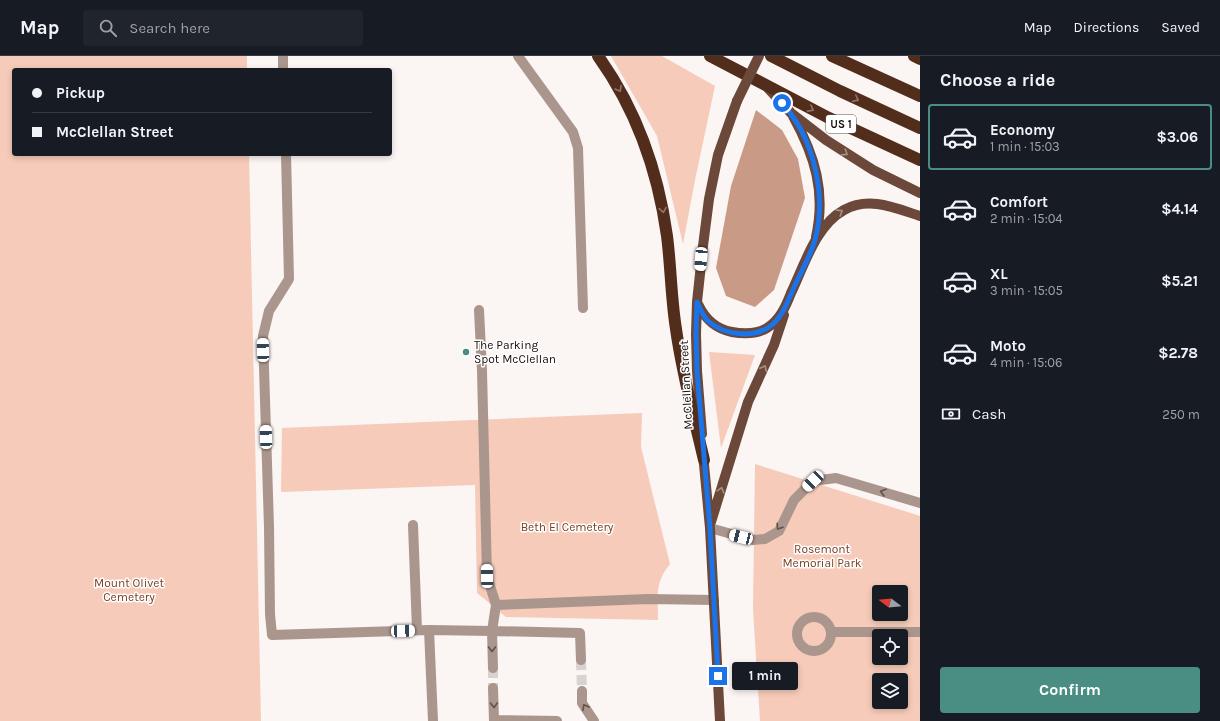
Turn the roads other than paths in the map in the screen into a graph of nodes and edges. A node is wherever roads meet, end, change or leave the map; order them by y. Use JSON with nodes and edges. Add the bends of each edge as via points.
{"nodes":[{"id":1,"x":283,"y":56,"type":"edge"},
{"id":2,"x":518,"y":56,"type":"edge"},
{"id":3,"x":598,"y":56,"type":"edge"},
{"id":4,"x":710,"y":56,"type":"edge"},
{"id":5,"x":759,"y":56,"type":"edge"},
{"id":6,"x":771,"y":56,"type":"edge"},
{"id":7,"x":832,"y":56,"type":"edge"},
{"id":8,"x":914,"y":56,"type":"edge"},
{"id":9,"x":920,"y":59,"type":"edge"},
{"id":10,"x":283,"y":68,"type":"edge"},
{"id":11,"x":764,"y":84,"type":"junction"},
{"id":12,"x":920,"y":96,"type":"edge"},
{"id":13,"x":791,"y":113,"type":"junction"},
{"id":14,"x":920,"y":128,"type":"edge"},
{"id":15,"x":286,"y":156,"type":"edge"},
{"id":16,"x":920,"y":160,"type":"edge"},
{"id":17,"x":920,"y":194,"type":"edge"},
{"id":18,"x":920,"y":216,"type":"edge"},
{"id":19,"x":815,"y":241,"type":"junction"},
{"id":20,"x":792,"y":293,"type":"junction"},
{"id":21,"x":697,"y":302,"type":"junction"},
{"id":22,"x":583,"y":308,"type":"dead end"},
{"id":23,"x":479,"y":310,"type":"dead end"},
{"id":24,"x":704,"y":460,"type":"junction"},
{"id":25,"x":920,"y":503,"type":"edge"},
{"id":26,"x":413,"y":525,"type":"dead end"},
{"id":27,"x":710,"y":528,"type":"junction"},
{"id":28,"x":714,"y":600,"type":"junction"},
{"id":29,"x":496,"y":605,"type":"junction"},
{"id":30,"x":417,"y":630,"type":"junction"},
{"id":31,"x":428,"y":630,"type":"junction"},
{"id":32,"x":492,"y":631,"type":"junction"},
{"id":33,"x":831,"y":632,"type":"dead end"},
{"id":34,"x":920,"y":632,"type":"edge"},
{"id":35,"x":582,"y":660,"type":"tunnel mouth"},
{"id":36,"x":493,"y":668,"type":"tunnel mouth"},
{"id":37,"x":493,"y":688,"type":"tunnel mouth"},
{"id":38,"x":582,"y":692,"type":"tunnel mouth"},
{"id":39,"x":494,"y":720,"type":"edge"},
{"id":40,"x":434,"y":721,"type":"edge"},
{"id":41,"x":557,"y":721,"type":"edge"},
{"id":42,"x":594,"y":721,"type":"edge"},
{"id":43,"x":720,"y":721,"type":"edge"}],
"edges":[{"from":1,"to":10,"type":"lane"},
{"from":2,"to":22,"type":"lane","via":[[573,132],[578,148]]},
{"from":3,"to":24,"type":"highway","one_way":true,"via":[[634,118],[658,183],[667,238],[679,351]]},
{"from":4,"to":11,"type":"highway","number":"US 1"},
{"from":5,"to":21,"type":"main road","name":"McClellan Street","bridge":true,"via":[[737,101],[718,155],[702,246]]},
{"from":6,"to":14,"type":"highway","one_way":true},
{"from":7,"to":12,"type":"highway"},
{"from":8,"to":9,"type":"highway"},
{"from":11,"to":13,"type":"main road"},
{"from":11,"to":16,"type":"highway","number":"US 1","one_way":true,"via":[[829,118]]},
{"from":13,"to":17,"type":"main road","one_way":true,"via":[[856,160]]},
{"from":13,"to":19,"type":"main road","via":[[810,151],[818,178],[820,206]]},
{"from":15,"to":30,"type":"lane","via":[[289,279],[269,311],[263,336],[272,635]]},
{"from":19,"to":18,"type":"main road","one_way":true,"via":[[828,222],[855,205],[876,203]]},
{"from":19,"to":20,"type":"main road"},
{"from":20,"to":21,"type":"main road","via":[[774,323],[753,333],[737,333],[714,324],[703,314]]},
{"from":27,"to":20,"type":"main road","one_way":true,"via":[[746,408],[774,345]]},
{"from":21,"to":24,"type":"main road","name":"McClellan Street","via":[[697,371]]},
{"from":23,"to":29,"type":"lane","via":[[487,576]]},
{"from":24,"to":27,"type":"main road","name":"McClellan Street"},
{"from":25,"to":27,"type":"lane","one_way":true,"via":[[836,478],[813,481],[794,500],[779,531],[765,539],[753,540]]},
{"from":26,"to":30,"type":"lane"},
{"from":27,"to":28,"type":"main road","name":"McClellan Street"},
{"from":28,"to":29,"type":"lane","via":[[648,599]]},
{"from":28,"to":43,"type":"main road","name":"McClellan Street"},
{"from":29,"to":32,"type":"lane"},
{"from":30,"to":31,"type":"lane"},
{"from":31,"to":32,"type":"lane"},
{"from":31,"to":40,"type":"lane"},
{"from":32,"to":35,"type":"lane","via":[[580,633]]},
{"from":32,"to":36,"type":"lane","one_way":true},
{"from":33,"to":34,"type":"lane"},
{"from":37,"to":39,"type":"lane","one_way":true},
{"from":42,"to":38,"type":"lane","one_way":true,"via":[[582,703]]},
{"from":39,"to":41,"type":"lane"}]}
